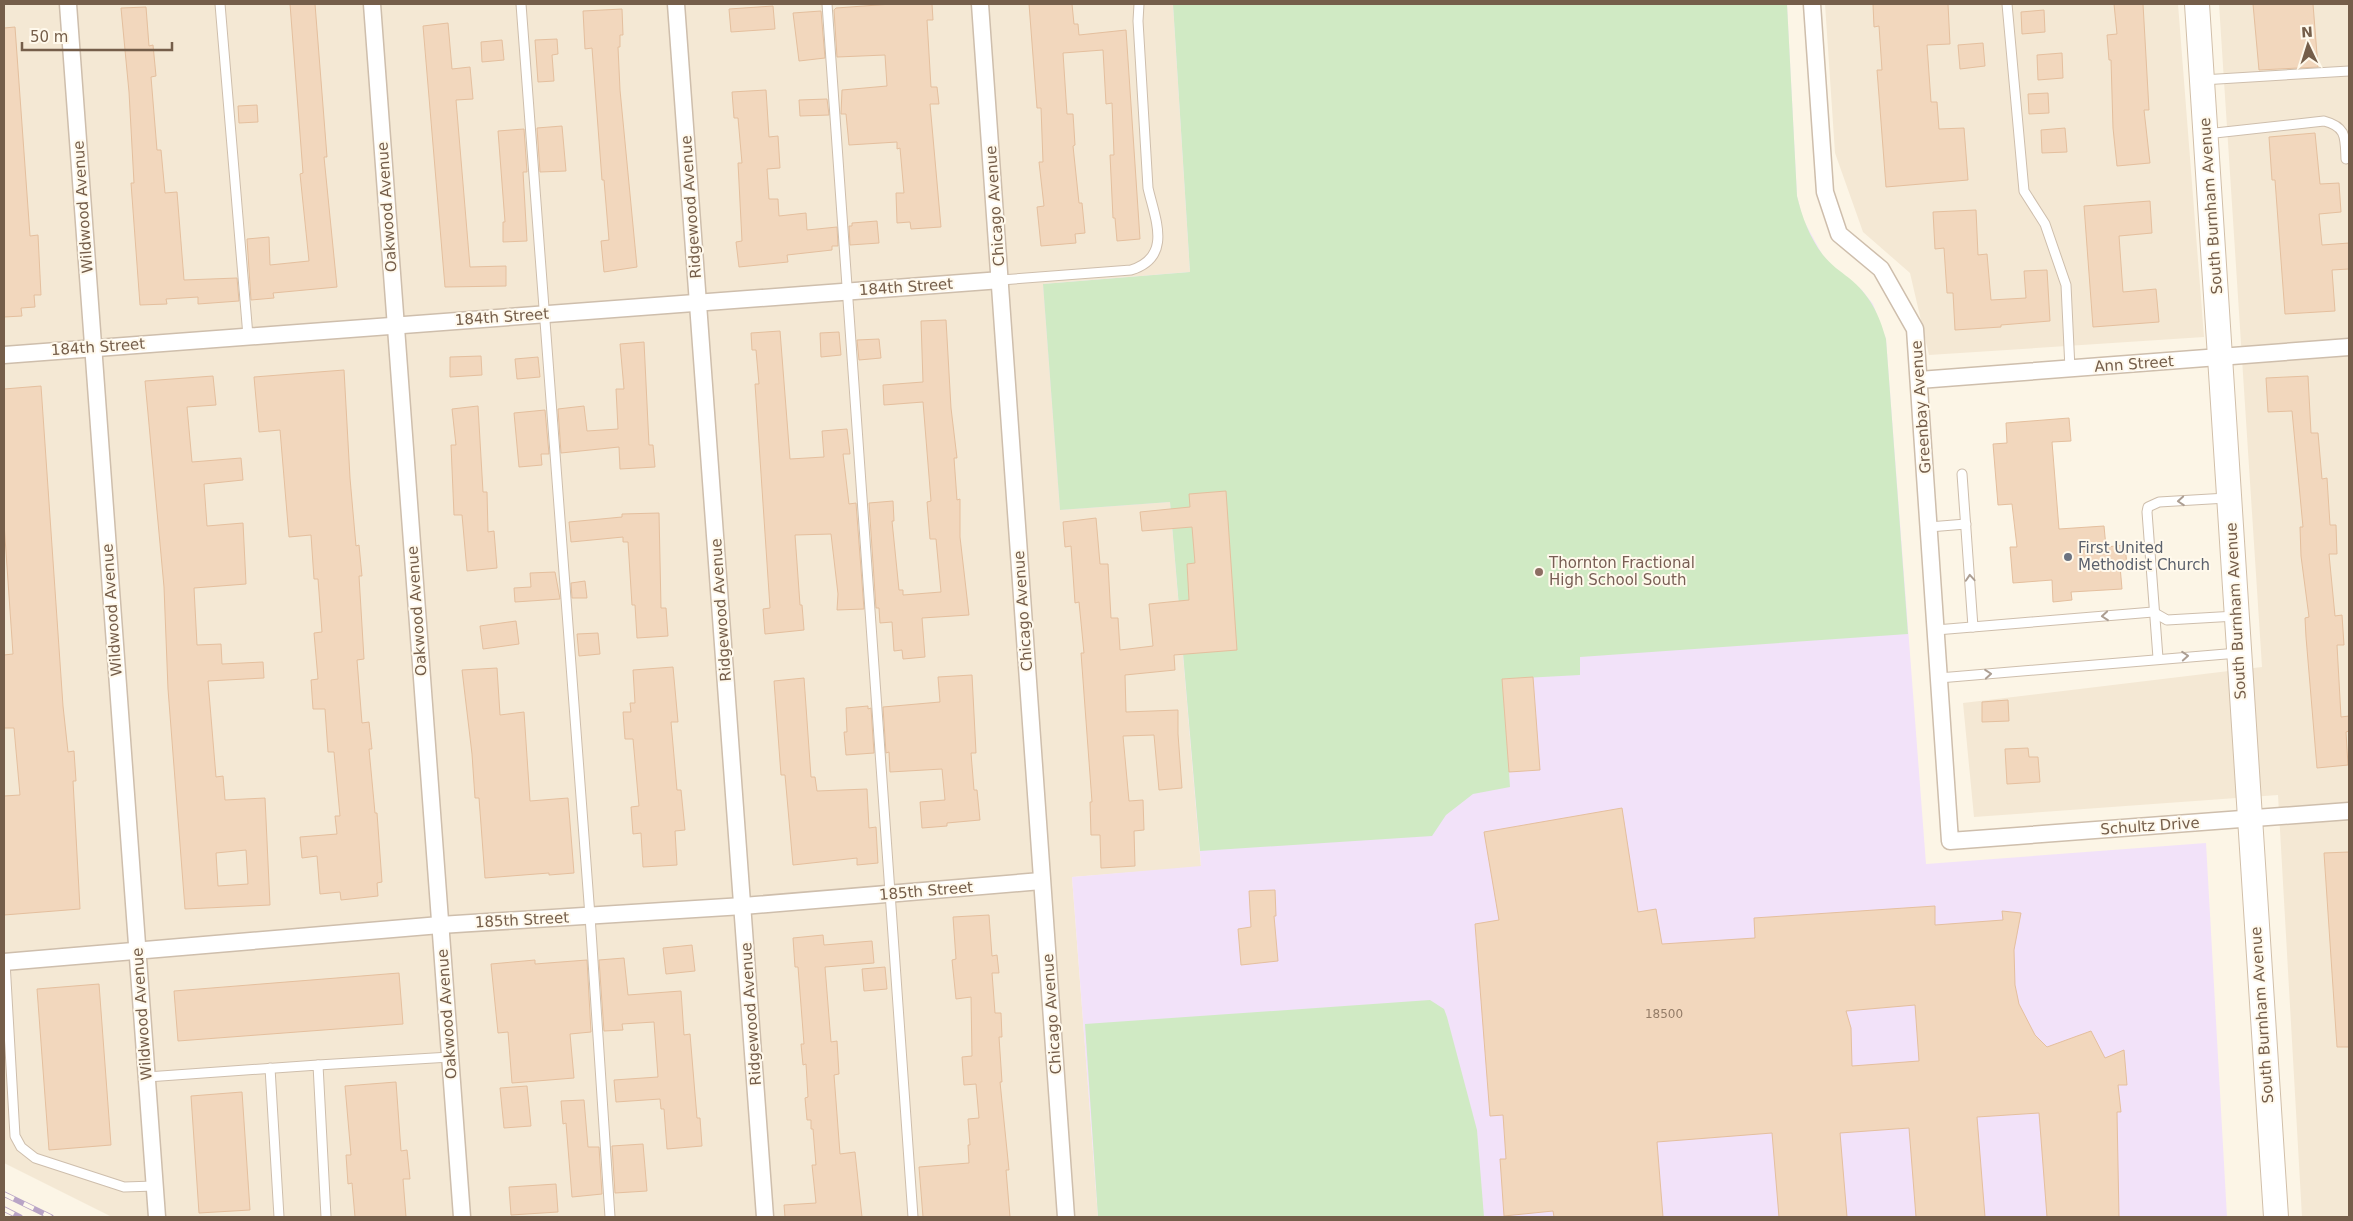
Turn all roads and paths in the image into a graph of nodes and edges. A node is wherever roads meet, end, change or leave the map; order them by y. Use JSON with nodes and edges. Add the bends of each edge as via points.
{"nodes":[{"id":1,"x":68,"y":4,"type":"edge"},
{"id":2,"x":220,"y":4,"type":"edge"},
{"id":3,"x":372,"y":4,"type":"edge"},
{"id":4,"x":521,"y":4,"type":"edge"},
{"id":5,"x":676,"y":4,"type":"edge"},
{"id":6,"x":828,"y":4,"type":"edge"},
{"id":7,"x":980,"y":4,"type":"edge"},
{"id":8,"x":1139,"y":4,"type":"edge"},
{"id":9,"x":1812,"y":4,"type":"edge"},
{"id":10,"x":2007,"y":4,"type":"edge"},
{"id":11,"x":2197,"y":4,"type":"edge"},
{"id":12,"x":2349,"y":70,"type":"edge"},
{"id":13,"x":2202,"y":80,"type":"junction"},
{"id":14,"x":2206,"y":134,"type":"junction"},
{"id":15,"x":2346,"y":159,"type":"dead end"},
{"id":16,"x":1001,"y":280,"type":"junction"},
{"id":17,"x":849,"y":291,"type":"junction"},
{"id":18,"x":698,"y":302,"type":"junction"},
{"id":19,"x":543,"y":314,"type":"junction"},
{"id":20,"x":396,"y":325,"type":"junction"},
{"id":21,"x":248,"y":336,"type":"junction"},
{"id":22,"x":2349,"y":347,"type":"edge"},
{"id":23,"x":93,"y":348,"type":"junction"},
{"id":24,"x":4,"y":355,"type":"edge"},
{"id":25,"x":2222,"y":358,"type":"junction"},
{"id":26,"x":2070,"y":369,"type":"junction"},
{"id":27,"x":1919,"y":380,"type":"junction"},
{"id":28,"x":1962,"y":474,"type":"dead end"},
{"id":29,"x":2230,"y":498,"type":"junction"},
{"id":30,"x":1966,"y":524,"type":"junction"},
{"id":31,"x":1929,"y":527,"type":"junction"},
{"id":32,"x":2153,"y":612,"type":"junction"},
{"id":33,"x":2237,"y":616,"type":"junction"},
{"id":34,"x":1973,"y":627,"type":"junction"},
{"id":35,"x":1936,"y":630,"type":"junction"},
{"id":36,"x":2238,"y":653,"type":"junction"},
{"id":37,"x":2158,"y":658,"type":"junction"},
{"id":38,"x":1939,"y":678,"type":"junction"},
{"id":39,"x":2349,"y":811,"type":"edge"},
{"id":40,"x":2249,"y":819,"type":"junction"},
{"id":41,"x":1950,"y":841,"type":"joint"},
{"id":42,"x":1041,"y":881,"type":"junction"},
{"id":43,"x":892,"y":894,"type":"junction"},
{"id":44,"x":743,"y":906,"type":"junction"},
{"id":45,"x":590,"y":916,"type":"junction"},
{"id":46,"x":440,"y":925,"type":"junction"},
{"id":47,"x":138,"y":952,"type":"junction"},
{"id":48,"x":4,"y":962,"type":"edge"},
{"id":49,"x":450,"y":1057,"type":"junction"},
{"id":50,"x":318,"y":1066,"type":"junction"},
{"id":51,"x":270,"y":1068,"type":"junction"},
{"id":52,"x":147,"y":1077,"type":"junction"},
{"id":53,"x":155,"y":1186,"type":"junction"},
{"id":54,"x":157,"y":1217,"type":"edge"},
{"id":55,"x":279,"y":1217,"type":"edge"},
{"id":56,"x":326,"y":1217,"type":"edge"},
{"id":57,"x":462,"y":1217,"type":"edge"},
{"id":58,"x":610,"y":1217,"type":"edge"},
{"id":59,"x":765,"y":1217,"type":"edge"},
{"id":60,"x":913,"y":1217,"type":"edge"},
{"id":61,"x":1066,"y":1217,"type":"edge"},
{"id":62,"x":2276,"y":1217,"type":"edge"}],
"edges":[{"from":1,"to":23,"type":"street","name":"Wildwood Avenue"},
{"from":2,"to":21,"type":"lane"},
{"from":3,"to":20,"type":"street","name":"Oakwood Avenue"},
{"from":4,"to":19,"type":"lane"},
{"from":5,"to":18,"type":"street","name":"Ridgewood Avenue"},
{"from":6,"to":17,"type":"lane"},
{"from":7,"to":16,"type":"street","name":"Chicago Avenue"},
{"from":8,"to":16,"type":"lane","via":[[1148,188],[1156,220],[1156,250],[1146,263],[1131,270]]},
{"from":9,"to":27,"type":"street","name":"Greenbay Avenue","via":[[1825,192],[1839,234],[1882,269],[1916,329]]},
{"from":10,"to":26,"type":"lane","via":[[2024,191],[2045,224],[2066,285]]},
{"from":11,"to":13,"type":"main road","name":"South Burnham Avenue"},
{"from":12,"to":13,"type":"lane"},
{"from":13,"to":14,"type":"main road","name":"South Burnham Avenue"},
{"from":14,"to":15,"type":"lane","via":[[2324,121],[2336,124],[2345,136]]},
{"from":14,"to":25,"type":"main road","name":"South Burnham Avenue"},
{"from":16,"to":17,"type":"street","name":"184th Street"},
{"from":16,"to":42,"type":"street","name":"Chicago Avenue"},
{"from":17,"to":18,"type":"street","name":"184th Street"},
{"from":17,"to":43,"type":"lane"},
{"from":18,"to":19,"type":"street","name":"184th Street"},
{"from":18,"to":44,"type":"street","name":"Ridgewood Avenue"},
{"from":19,"to":20,"type":"street","name":"184th Street"},
{"from":19,"to":45,"type":"lane"},
{"from":20,"to":21,"type":"street","name":"184th Street"},
{"from":20,"to":46,"type":"street","name":"Oakwood Avenue"},
{"from":21,"to":23,"type":"street","name":"184th Street"},
{"from":22,"to":25,"type":"street","name":"Ann Street"},
{"from":23,"to":24,"type":"street","name":"184th Street"},
{"from":23,"to":47,"type":"street","name":"Wildwood Avenue"},
{"from":25,"to":26,"type":"street","name":"Ann Street"},
{"from":25,"to":29,"type":"main road","name":"South Burnham Avenue"},
{"from":26,"to":27,"type":"street","name":"Ann Street"},
{"from":27,"to":31,"type":"street","name":"Greenbay Avenue"},
{"from":28,"to":30,"type":"lane"},
{"from":29,"to":32,"type":"lane","one_way":true,"via":[[2159,502],[2148,507]]},
{"from":29,"to":33,"type":"main road","name":"South Burnham Avenue"},
{"from":30,"to":31,"type":"lane"},
{"from":34,"to":30,"type":"lane","one_way":true},
{"from":31,"to":35,"type":"street","name":"Greenbay Avenue"},
{"from":32,"to":33,"type":"lane","via":[[2167,620]]},
{"from":32,"to":34,"type":"lane","one_way":true},
{"from":32,"to":37,"type":"lane"},
{"from":33,"to":36,"type":"main road","name":"South Burnham Avenue"},
{"from":34,"to":35,"type":"lane"},
{"from":35,"to":38,"type":"street","name":"Greenbay Avenue"},
{"from":37,"to":36,"type":"lane","one_way":true},
{"from":36,"to":40,"type":"main road","name":"South Burnham Avenue"},
{"from":38,"to":37,"type":"lane","one_way":true},
{"from":38,"to":41,"type":"street","name":"Greenbay Avenue"},
{"from":39,"to":40,"type":"street","name":"Schultz Drive"},
{"from":40,"to":41,"type":"street","name":"Schultz Drive"},
{"from":40,"to":62,"type":"main road","name":"South Burnham Avenue"},
{"from":42,"to":43,"type":"street","name":"185th Street"},
{"from":42,"to":61,"type":"street","name":"Chicago Avenue"},
{"from":43,"to":44,"type":"street","name":"185th Street"},
{"from":43,"to":60,"type":"lane"},
{"from":44,"to":45,"type":"street","name":"185th Street"},
{"from":44,"to":59,"type":"street","name":"Ridgewood Avenue"},
{"from":45,"to":46,"type":"street","name":"185th Street"},
{"from":45,"to":58,"type":"lane"},
{"from":46,"to":47,"type":"street","name":"185th Street"},
{"from":46,"to":49,"type":"street","name":"Oakwood Avenue"},
{"from":47,"to":48,"type":"street","name":"185th Street"},
{"from":47,"to":52,"type":"street","name":"Wildwood Avenue"},
{"from":48,"to":53,"type":"lane","via":[[15,1136],[21,1148],[35,1158],[124,1187]]},
{"from":49,"to":50,"type":"lane"},
{"from":49,"to":57,"type":"street","name":"Oakwood Avenue"},
{"from":50,"to":51,"type":"lane"},
{"from":50,"to":56,"type":"lane"},
{"from":51,"to":52,"type":"lane"},
{"from":51,"to":55,"type":"lane"},
{"from":52,"to":53,"type":"street","name":"Wildwood Avenue"},
{"from":53,"to":54,"type":"street","name":"Wildwood Avenue"}]}
